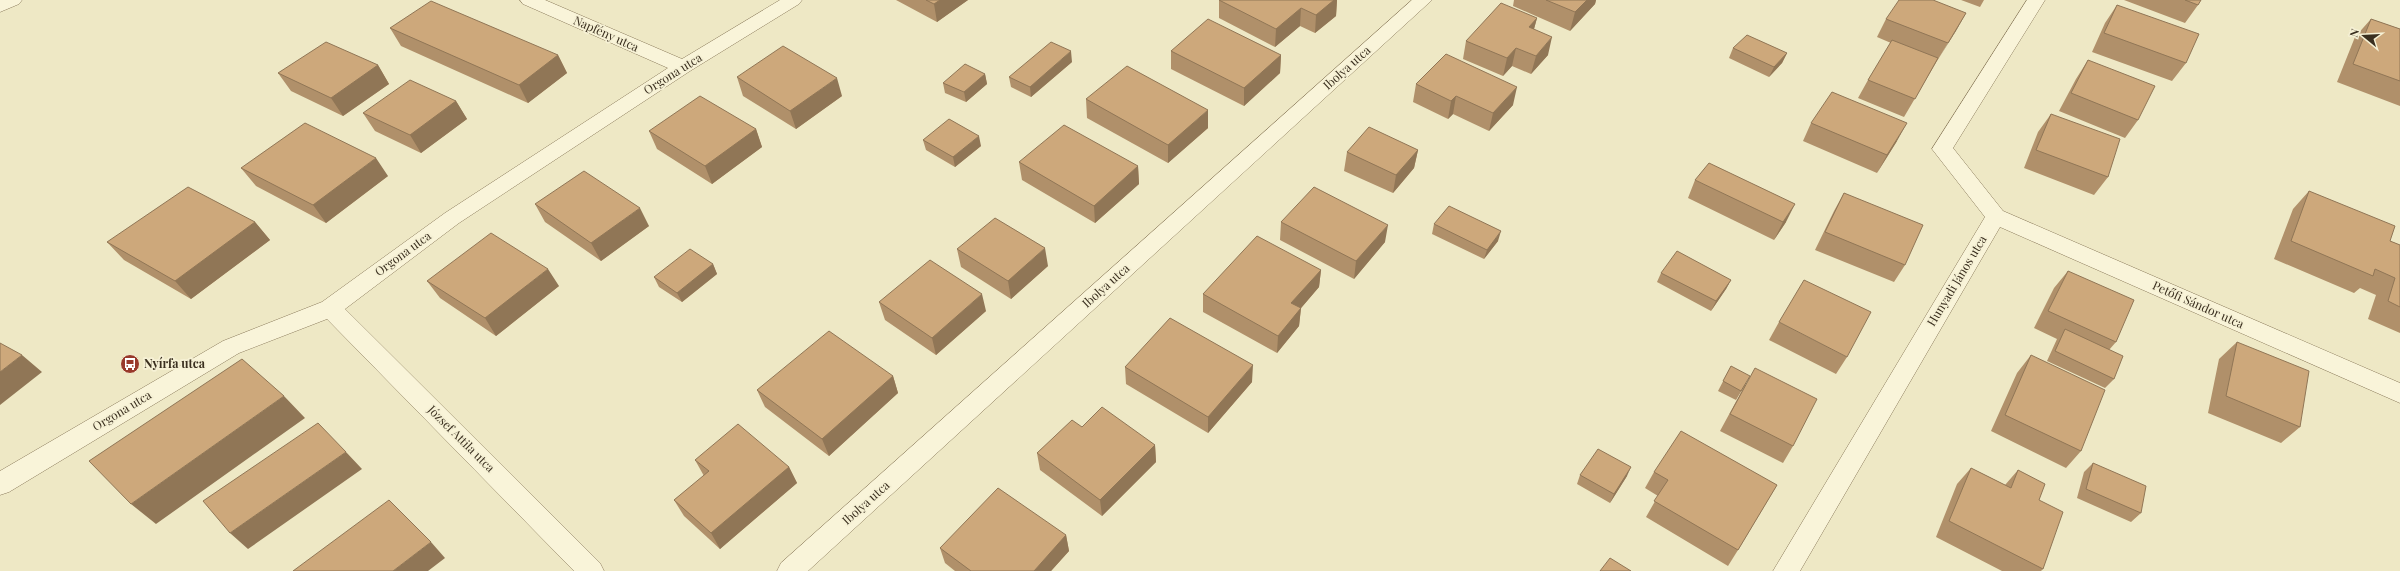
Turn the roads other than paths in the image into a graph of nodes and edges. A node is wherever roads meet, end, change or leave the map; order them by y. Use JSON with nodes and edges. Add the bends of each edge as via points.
{"nodes":[{"id":1,"x":13,"y":0,"type":"edge"},
{"id":2,"x":529,"y":0,"type":"edge"},
{"id":3,"x":793,"y":0,"type":"edge"},
{"id":4,"x":1423,"y":0,"type":"edge"},
{"id":5,"x":2036,"y":0,"type":"edge"},
{"id":6,"x":0,"y":6,"type":"edge"},
{"id":7,"x":682,"y":67,"type":"junction"},
{"id":8,"x":1996,"y":216,"type":"junction"},
{"id":9,"x":330,"y":308,"type":"junction"},
{"id":10,"x":2400,"y":393,"type":"edge"},
{"id":11,"x":0,"y":484,"type":"edge"},
{"id":12,"x":592,"y":571,"type":"edge"},
{"id":13,"x":790,"y":571,"type":"edge"},
{"id":14,"x":1786,"y":571,"type":"edge"}],
"edges":[{"from":1,"to":6,"type":"street"},
{"from":2,"to":7,"type":"street","name":"Napfény utca"},
{"from":3,"to":7,"type":"street","name":"Orgona utca"},
{"from":4,"to":13,"type":"street","name":"Ibolya utca"},
{"from":5,"to":8,"type":"street","via":[[1942,149]]},
{"from":7,"to":9,"type":"street","name":"Orgona utca","via":[[452,218]]},
{"from":8,"to":10,"type":"street","name":"Petőfi Sándor utca"},
{"from":8,"to":14,"type":"street","name":"Hunyadi János utca"},
{"from":9,"to":11,"type":"street","name":"Orgona utca","via":[[231,347]]},
{"from":9,"to":12,"type":"street","name":"József Attila utca"}]}
